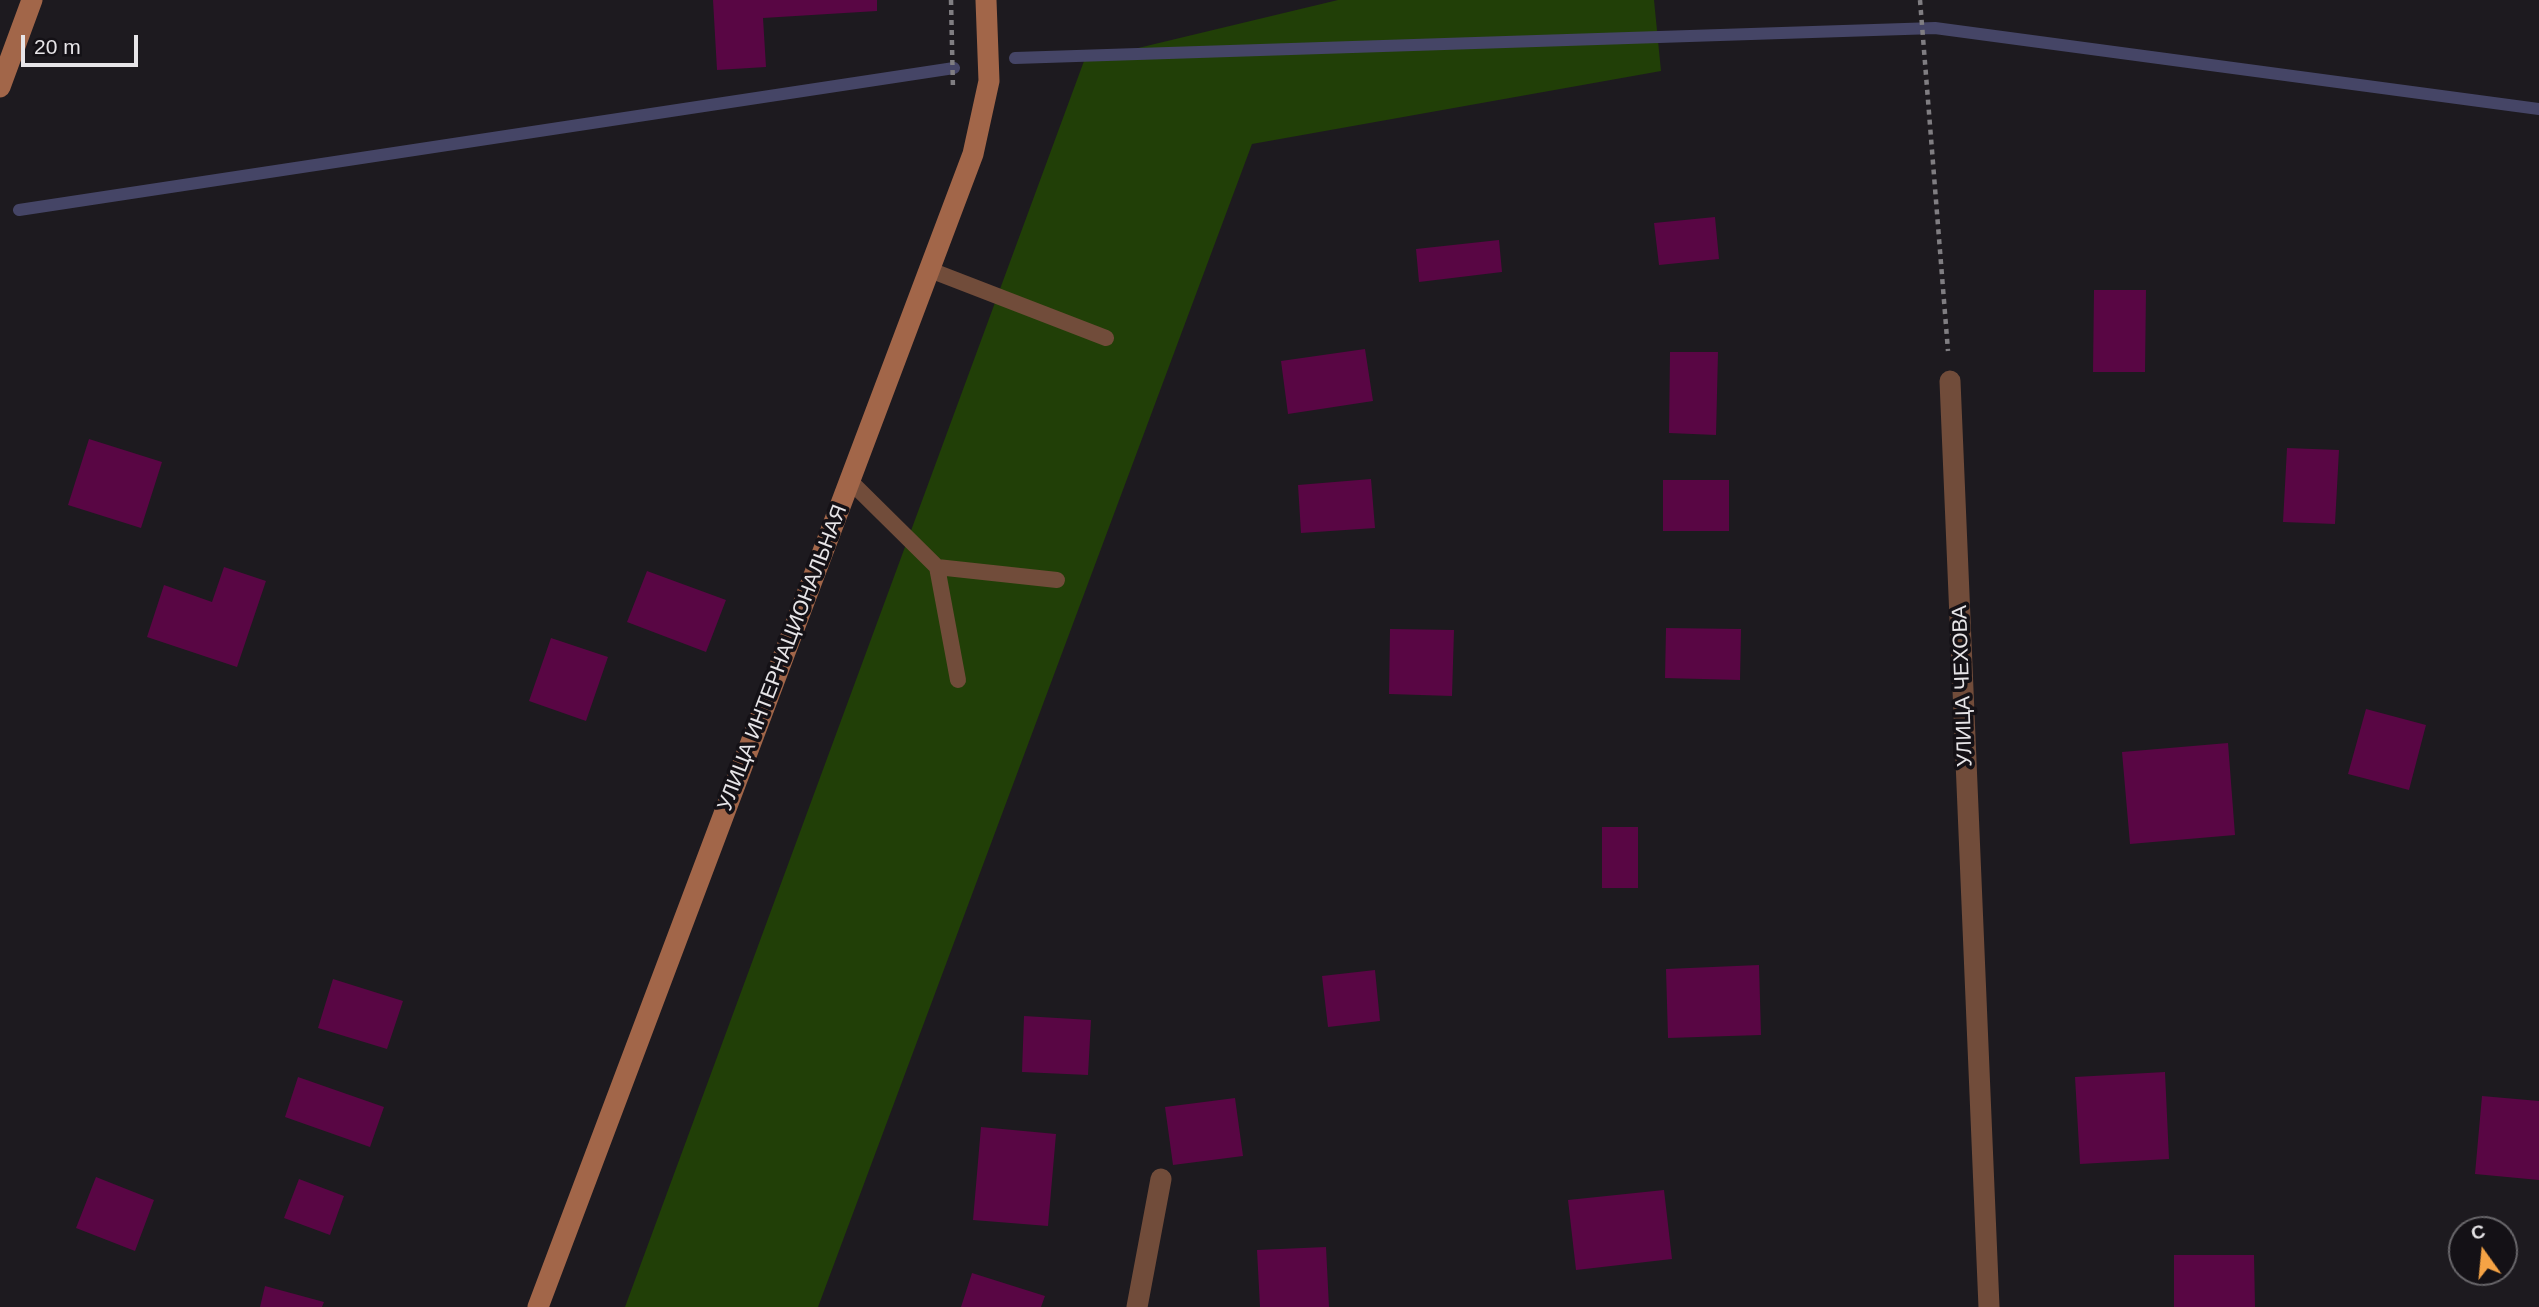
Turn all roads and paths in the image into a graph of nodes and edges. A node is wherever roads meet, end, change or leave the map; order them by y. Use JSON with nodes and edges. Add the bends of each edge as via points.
{"nodes":[{"id":1,"x":32,"y":0,"type":"edge"},
{"id":2,"x":986,"y":0,"type":"edge"},
{"id":3,"x":1920,"y":0,"type":"edge"},
{"id":4,"x":0,"y":87,"type":"edge"},
{"id":5,"x":930,"y":270,"type":"junction"},
{"id":6,"x":1106,"y":338,"type":"dead end"},
{"id":7,"x":1950,"y":381,"type":"joint"},
{"id":8,"x":850,"y":481,"type":"junction"},
{"id":9,"x":937,"y":567,"type":"junction"},
{"id":10,"x":1058,"y":580,"type":"dead end"},
{"id":11,"x":958,"y":680,"type":"dead end"},
{"id":12,"x":1161,"y":1179,"type":"dead end"},
{"id":13,"x":538,"y":1307,"type":"edge"},
{"id":14,"x":1136,"y":1307,"type":"edge"},
{"id":15,"x":1989,"y":1307,"type":"edge"}],
"edges":[{"from":1,"to":4,"type":"main road"},
{"from":2,"to":5,"type":"main road","name":"УЛИЦА ИНТЕРНАЦИОНАЛЬНАЯ","via":[[989,81],[973,154]]},
{"from":3,"to":7,"type":"path"},
{"from":5,"to":6,"type":"lane"},
{"from":5,"to":8,"type":"main road","name":"УЛИЦА ИНТЕРНАЦИОНАЛЬНАЯ"},
{"from":7,"to":15,"type":"street","name":"УЛИЦА ЧЕХОВА"},
{"from":8,"to":9,"type":"lane"},
{"from":8,"to":13,"type":"main road","name":"УЛИЦА ИНТЕРНАЦИОНАЛЬНАЯ"},
{"from":9,"to":10,"type":"lane"},
{"from":9,"to":11,"type":"lane"},
{"from":12,"to":14,"type":"street"}]}
